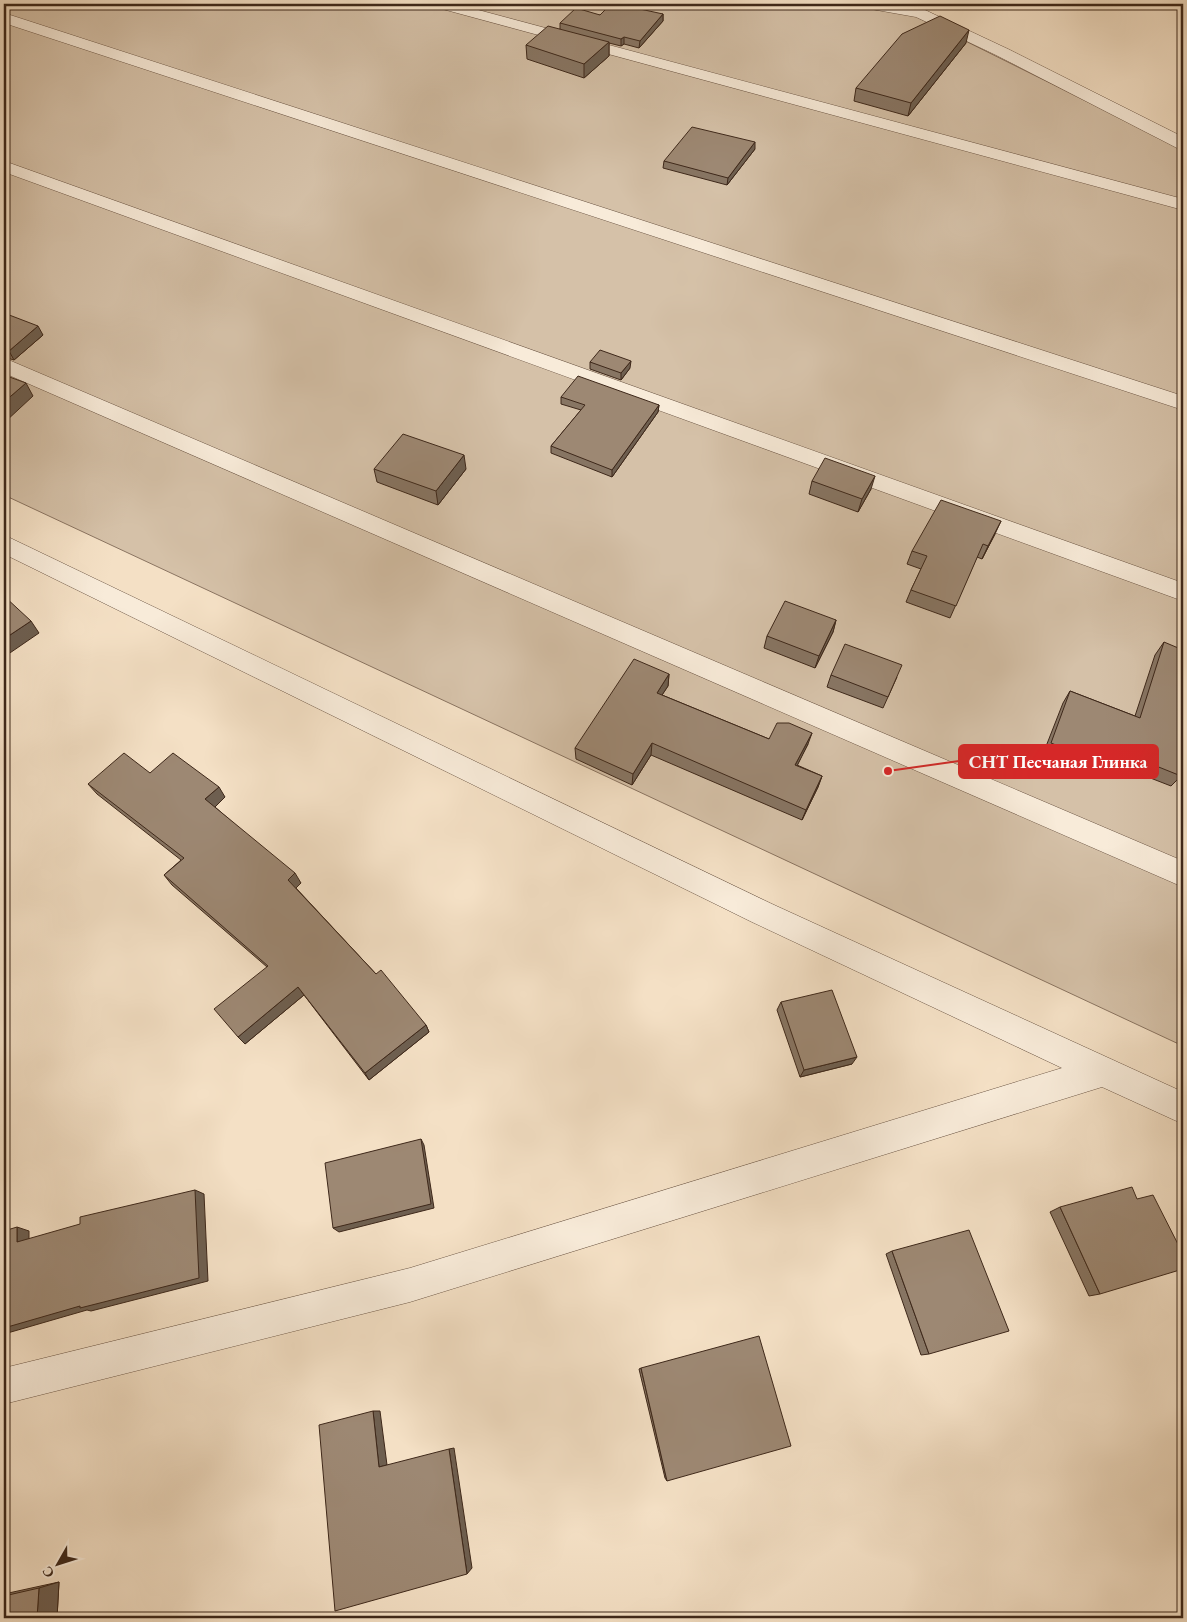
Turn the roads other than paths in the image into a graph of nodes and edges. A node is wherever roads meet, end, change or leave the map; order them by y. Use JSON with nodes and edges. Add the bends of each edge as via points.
{"nodes":[{"id":1,"x":440,"y":4,"type":"edge"},
{"id":2,"x":871,"y":4,"type":"edge"},
{"id":3,"x":904,"y":4,"type":"edge"},
{"id":4,"x":920,"y":13,"type":"junction"},
{"id":5,"x":4,"y":18,"type":"edge"},
{"id":6,"x":1183,"y":144,"type":"edge"},
{"id":7,"x":4,"y":166,"type":"edge"},
{"id":8,"x":1183,"y":205,"type":"edge"},
{"id":9,"x":4,"y":365,"type":"edge"},
{"id":10,"x":1183,"y":403,"type":"edge"},
{"id":11,"x":4,"y":544,"type":"edge"},
{"id":12,"x":1183,"y":592,"type":"edge"},
{"id":13,"x":1183,"y":874,"type":"edge"},
{"id":14,"x":1103,"y":1071,"type":"junction"},
{"id":15,"x":1183,"y":1108,"type":"edge"},
{"id":16,"x":4,"y":1386,"type":"edge"}],
"edges":[{"from":1,"to":8,"type":"street"},
{"from":2,"to":4,"type":"street"},
{"from":3,"to":4,"type":"street"},
{"from":4,"to":6,"type":"street"},
{"from":5,"to":10,"type":"street"},
{"from":7,"to":12,"type":"street"},
{"from":9,"to":13,"type":"street"},
{"from":11,"to":14,"type":"street","via":[[762,913]]},
{"from":14,"to":15,"type":"street"},
{"from":14,"to":16,"type":"street","via":[[410,1285]]}]}
